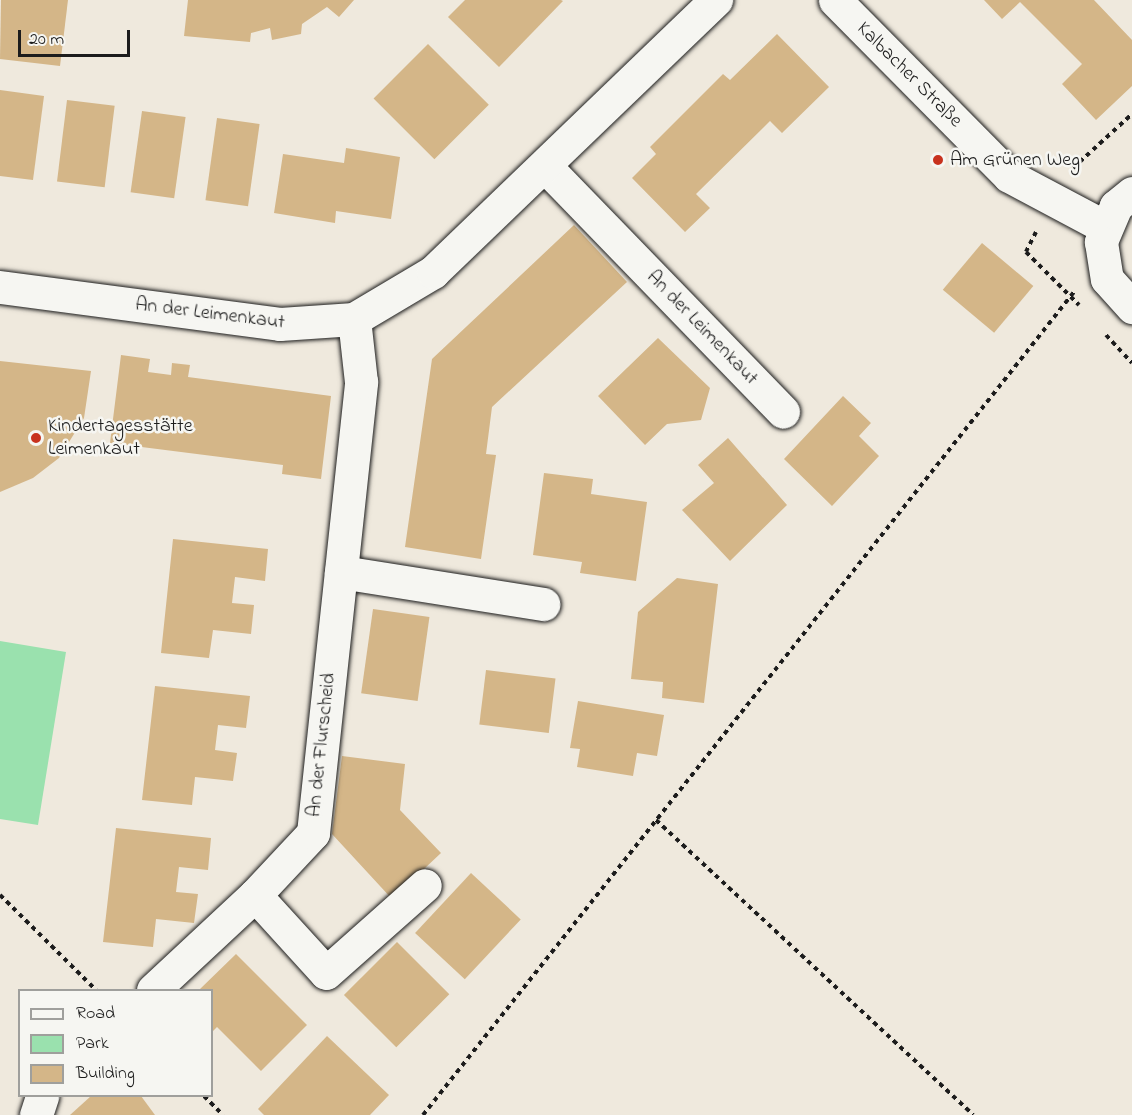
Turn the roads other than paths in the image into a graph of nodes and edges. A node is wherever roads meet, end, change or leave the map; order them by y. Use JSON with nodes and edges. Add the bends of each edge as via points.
{"nodes":[{"id":1,"x":716,"y":0,"type":"edge"},
{"id":2,"x":835,"y":0,"type":"edge"},
{"id":3,"x":545,"y":166,"type":"junction"},
{"id":4,"x":1132,"y":193,"type":"edge"},
{"id":5,"x":1103,"y":243,"type":"junction"},
{"id":6,"x":0,"y":287,"type":"edge"},
{"id":7,"x":1132,"y":307,"type":"edge"},
{"id":8,"x":354,"y":319,"type":"junction"},
{"id":9,"x":783,"y":412,"type":"dead end"},
{"id":10,"x":341,"y":572,"type":"junction"},
{"id":11,"x":543,"y":604,"type":"dead end"},
{"id":12,"x":425,"y":885,"type":"dead end"},
{"id":13,"x":255,"y":895,"type":"junction"},
{"id":14,"x":154,"y":989,"type":"edge"},
{"id":15,"x":41,"y":1097,"type":"edge"},
{"id":16,"x":36,"y":1115,"type":"edge"}],
"edges":[{"from":1,"to":3,"type":"street","name":"An der Leimenkaut"},
{"from":2,"to":5,"type":"street","name":"Kalbacher Straße","via":[[1010,176]]},
{"from":3,"to":8,"type":"street","name":"An der Leimenkaut","via":[[433,272]]},
{"from":3,"to":9,"type":"street","name":"An der Leimenkaut"},
{"from":4,"to":5,"type":"street","via":[[1116,206]]},
{"from":5,"to":7,"type":"street","via":[[1107,279]]},
{"from":6,"to":8,"type":"street","name":"An der Leimenkaut","via":[[280,324]]},
{"from":8,"to":10,"type":"street","name":"An der Flurscheid","via":[[361,382]]},
{"from":10,"to":11,"type":"street"},
{"from":10,"to":13,"type":"street","name":"An der Flurscheid","via":[[313,833]]},
{"from":12,"to":13,"type":"street","via":[[327,973]]},
{"from":13,"to":14,"type":"street","name":"An der Flurscheid"},
{"from":15,"to":16,"type":"street"}]}
